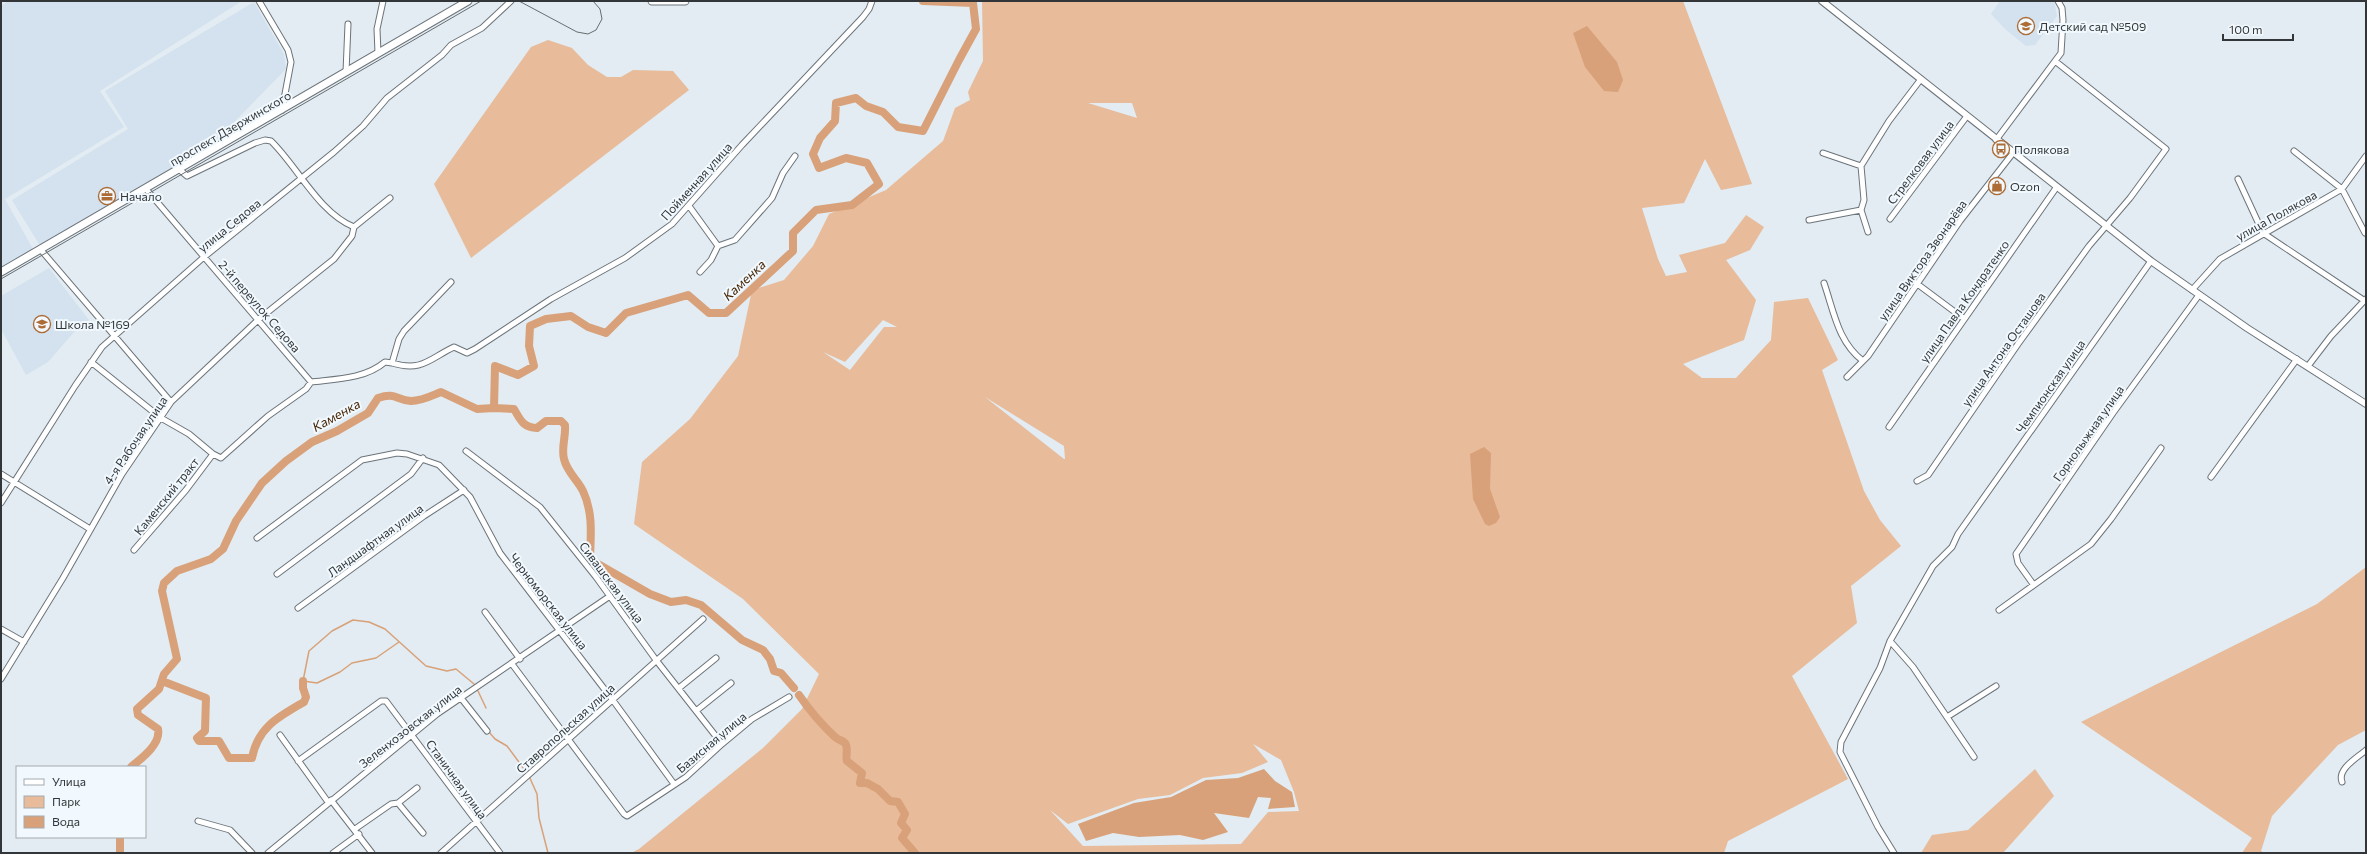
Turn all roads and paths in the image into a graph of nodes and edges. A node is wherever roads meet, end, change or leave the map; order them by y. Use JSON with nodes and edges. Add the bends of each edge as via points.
{"nodes":[{"id":1,"x":259,"y":1,"type":"edge"},
{"id":2,"x":383,"y":1,"type":"edge"},
{"id":3,"x":468,"y":1,"type":"edge"},
{"id":4,"x":511,"y":1,"type":"edge"},
{"id":5,"x":652,"y":1,"type":"edge"},
{"id":6,"x":681,"y":1,"type":"edge"},
{"id":7,"x":685,"y":1,"type":"edge"},
{"id":8,"x":872,"y":1,"type":"edge"},
{"id":9,"x":1822,"y":1,"type":"edge"},
{"id":10,"x":2058,"y":1,"type":"edge"},
{"id":11,"x":348,"y":24,"type":"dead end"},
{"id":12,"x":378,"y":53,"type":"junction"},
{"id":13,"x":2055,"y":61,"type":"junction"},
{"id":14,"x":346,"y":72,"type":"junction"},
{"id":15,"x":1921,"y":79,"type":"junction"},
{"id":16,"x":282,"y":110,"type":"junction"},
{"id":17,"x":1967,"y":116,"type":"junction"},
{"id":18,"x":1996,"y":140,"type":"junction"},
{"id":19,"x":2294,"y":151,"type":"dead end"},
{"id":20,"x":1823,"y":153,"type":"dead end"},
{"id":21,"x":2013,"y":153,"type":"junction"},
{"id":22,"x":795,"y":156,"type":"dead end"},
{"id":23,"x":2366,"y":156,"type":"edge"},
{"id":24,"x":1861,"y":166,"type":"junction"},
{"id":25,"x":180,"y":170,"type":"junction"},
{"id":26,"x":301,"y":179,"type":"junction"},
{"id":27,"x":2238,"y":179,"type":"dead end"},
{"id":28,"x":2056,"y":188,"type":"junction"},
{"id":29,"x":146,"y":189,"type":"junction"},
{"id":30,"x":2342,"y":190,"type":"junction"},
{"id":31,"x":390,"y":198,"type":"dead end"},
{"id":32,"x":688,"y":206,"type":"junction"},
{"id":33,"x":1861,"y":210,"type":"junction"},
{"id":34,"x":1890,"y":219,"type":"dead end"},
{"id":35,"x":1809,"y":220,"type":"dead end"},
{"id":36,"x":2106,"y":226,"type":"junction"},
{"id":37,"x":354,"y":227,"type":"junction"},
{"id":38,"x":1868,"y":232,"type":"dead end"},
{"id":39,"x":2263,"y":233,"type":"junction"},
{"id":40,"x":2365,"y":233,"type":"edge"},
{"id":41,"x":718,"y":246,"type":"junction"},
{"id":42,"x":41,"y":250,"type":"junction"},
{"id":43,"x":204,"y":258,"type":"junction"},
{"id":44,"x":2151,"y":261,"type":"junction"},
{"id":45,"x":1,"y":272,"type":"edge"},
{"id":46,"x":700,"y":272,"type":"dead end"},
{"id":47,"x":451,"y":282,"type":"dead end"},
{"id":48,"x":1824,"y":283,"type":"dead end"},
{"id":49,"x":1916,"y":283,"type":"junction"},
{"id":50,"x":2192,"y":290,"type":"junction"},
{"id":51,"x":2199,"y":295,"type":"junction"},
{"id":52,"x":2365,"y":300,"type":"edge"},
{"id":53,"x":259,"y":318,"type":"junction"},
{"id":54,"x":1963,"y":318,"type":"junction"},
{"id":55,"x":114,"y":337,"type":"junction"},
{"id":56,"x":2297,"y":359,"type":"junction"},
{"id":57,"x":1863,"y":361,"type":"junction"},
{"id":58,"x":91,"y":362,"type":"junction"},
{"id":59,"x":392,"y":363,"type":"junction"},
{"id":60,"x":2308,"y":366,"type":"junction"},
{"id":61,"x":1847,"y":378,"type":"dead end"},
{"id":62,"x":311,"y":382,"type":"junction"},
{"id":63,"x":171,"y":402,"type":"junction"},
{"id":64,"x":2366,"y":404,"type":"edge"},
{"id":65,"x":161,"y":418,"type":"junction"},
{"id":66,"x":1889,"y":427,"type":"dead end"},
{"id":67,"x":2161,"y":448,"type":"dead end"},
{"id":68,"x":466,"y":451,"type":"dead end"},
{"id":69,"x":213,"y":454,"type":"junction"},
{"id":70,"x":423,"y":458,"type":"junction"},
{"id":71,"x":1,"y":474,"type":"edge"},
{"id":72,"x":2211,"y":477,"type":"dead end"},
{"id":73,"x":1917,"y":481,"type":"dead end"},
{"id":74,"x":14,"y":482,"type":"junction"},
{"id":75,"x":464,"y":490,"type":"junction"},
{"id":76,"x":1,"y":503,"type":"edge"},
{"id":77,"x":90,"y":529,"type":"junction"},
{"id":78,"x":257,"y":538,"type":"dead end"},
{"id":79,"x":134,"y":550,"type":"dead end"},
{"id":80,"x":277,"y":574,"type":"dead end"},
{"id":81,"x":2034,"y":584,"type":"junction"},
{"id":82,"x":610,"y":596,"type":"junction"},
{"id":83,"x":298,"y":608,"type":"dead end"},
{"id":84,"x":1999,"y":610,"type":"dead end"},
{"id":85,"x":486,"y":612,"type":"dead end"},
{"id":86,"x":703,"y":619,"type":"dead end"},
{"id":87,"x":1,"y":629,"type":"edge"},
{"id":88,"x":560,"y":632,"type":"junction"},
{"id":89,"x":1890,"y":641,"type":"junction"},
{"id":90,"x":24,"y":642,"type":"junction"},
{"id":91,"x":716,"y":658,"type":"dead end"},
{"id":92,"x":520,"y":660,"type":"junction"},
{"id":93,"x":656,"y":660,"type":"junction"},
{"id":94,"x":512,"y":664,"type":"junction"},
{"id":95,"x":1,"y":679,"type":"edge"},
{"id":96,"x":731,"y":683,"type":"dead end"},
{"id":97,"x":1996,"y":686,"type":"dead end"},
{"id":98,"x":680,"y":688,"type":"junction"},
{"id":99,"x":789,"y":697,"type":"dead end"},
{"id":100,"x":461,"y":698,"type":"junction"},
{"id":101,"x":612,"y":699,"type":"junction"},
{"id":102,"x":696,"y":711,"type":"junction"},
{"id":103,"x":1947,"y":717,"type":"junction"},
{"id":104,"x":487,"y":731,"type":"dead end"},
{"id":105,"x":412,"y":735,"type":"junction"},
{"id":106,"x":280,"y":736,"type":"dead end"},
{"id":107,"x":568,"y":739,"type":"junction"},
{"id":108,"x":722,"y":744,"type":"junction"},
{"id":109,"x":2366,"y":750,"type":"edge"},
{"id":110,"x":1974,"y":757,"type":"dead end"},
{"id":111,"x":298,"y":760,"type":"junction"},
{"id":112,"x":2342,"y":782,"type":"dead end"},
{"id":113,"x":674,"y":784,"type":"junction"},
{"id":114,"x":417,"y":788,"type":"dead end"},
{"id":115,"x":330,"y":801,"type":"junction"},
{"id":116,"x":398,"y":803,"type":"junction"},
{"id":117,"x":198,"y":821,"type":"dead end"},
{"id":118,"x":476,"y":822,"type":"junction"},
{"id":119,"x":355,"y":829,"type":"junction"},
{"id":120,"x":423,"y":833,"type":"dead end"},
{"id":121,"x":359,"y":834,"type":"junction"},
{"id":122,"x":252,"y":853,"type":"edge"},
{"id":123,"x":268,"y":853,"type":"edge"},
{"id":124,"x":333,"y":853,"type":"edge"},
{"id":125,"x":372,"y":853,"type":"edge"},
{"id":126,"x":441,"y":853,"type":"edge"},
{"id":127,"x":500,"y":853,"type":"edge"},
{"id":128,"x":1894,"y":853,"type":"edge"}],
"edges":[{"from":1,"to":16,"type":"street","via":[[288,50],[291,62]]},
{"from":2,"to":12,"type":"street","via":[[377,29]]},
{"from":3,"to":12,"type":"main road","name":"проспект Дзержинского"},
{"from":4,"to":26,"type":"street","name":"улица Седова","via":[[482,28],[451,45],[388,98],[363,126]]},
{"from":5,"to":6,"type":"main road"},
{"from":6,"to":7,"type":"main road"},
{"from":8,"to":32,"type":"street","name":"Пойменная улица","via":[[863,17]]},
{"from":9,"to":15,"type":"street"},
{"from":10,"to":13,"type":"street","via":[[2062,8],[2063,32],[2061,53]]},
{"from":11,"to":14,"type":"street"},
{"from":12,"to":14,"type":"main road","name":"проспект Дзержинского"},
{"from":13,"to":18,"type":"street"},
{"from":13,"to":36,"type":"street","name":"улица Антона Осташова","via":[[2166,149]]},
{"from":14,"to":16,"type":"main road","name":"проспект Дзержинского"},
{"from":15,"to":17,"type":"street"},
{"from":15,"to":24,"type":"street","via":[[1889,121]]},
{"from":16,"to":25,"type":"main road","name":"проспект Дзержинского"},
{"from":17,"to":18,"type":"street"},
{"from":17,"to":34,"type":"street","name":"Стрелковая улица"},
{"from":18,"to":21,"type":"street"},
{"from":19,"to":30,"type":"street"},
{"from":20,"to":24,"type":"street"},
{"from":21,"to":28,"type":"street"},
{"from":21,"to":49,"type":"street","name":"улица Виктора Звонарёва"},
{"from":22,"to":41,"type":"street","via":[[783,173],[772,198],[735,240]]},
{"from":23,"to":30,"type":"street","name":"улица Полякова"},
{"from":24,"to":33,"type":"street","via":[[1864,200]]},
{"from":25,"to":26,"type":"street","via":[[187,176],[265,140],[277,146]]},
{"from":25,"to":29,"type":"main road","name":"проспект Дзержинского"},
{"from":26,"to":37,"type":"street","via":[[342,222]]},
{"from":26,"to":43,"type":"street","name":"улица Седова"},
{"from":27,"to":39,"type":"street"},
{"from":28,"to":36,"type":"street"},
{"from":28,"to":54,"type":"street","name":"улица Павла Кондратенко"},
{"from":29,"to":42,"type":"main road","name":"проспект Дзержинского"},
{"from":29,"to":43,"type":"street","name":"2-й переулок Седова"},
{"from":30,"to":39,"type":"street","name":"улица Полякова"},
{"from":30,"to":40,"type":"street"},
{"from":31,"to":37,"type":"street"},
{"from":32,"to":41,"type":"street"},
{"from":32,"to":59,"type":"street","name":"Пойменная улица","via":[[672,224],[625,258],[551,299],[475,349],[467,353],[454,347],[422,366],[409,368]]},
{"from":33,"to":35,"type":"street"},
{"from":33,"to":38,"type":"street"},
{"from":36,"to":44,"type":"street"},
{"from":36,"to":73,"type":"street","name":"улица Антона Осташова","via":[[2018,344],[1928,474]]},
{"from":37,"to":53,"type":"street","name":"4-я Рабочая улица","via":[[352,236],[334,259]]},
{"from":39,"to":50,"type":"street","name":"улица Полякова","via":[[2216,262]]},
{"from":39,"to":52,"type":"street"},
{"from":41,"to":46,"type":"street","via":[[711,260]]},
{"from":42,"to":45,"type":"main road","name":"проспект Дзержинского"},
{"from":42,"to":55,"type":"street"},
{"from":43,"to":53,"type":"street","name":"2-й переулок Седова"},
{"from":43,"to":55,"type":"street","name":"улица Седова"},
{"from":44,"to":50,"type":"street"},
{"from":44,"to":89,"type":"street","name":"Чемпионская улица","via":[[1958,534],[1952,547],[1933,566]]},
{"from":47,"to":59,"type":"street","via":[[404,331]]},
{"from":48,"to":57,"type":"street","via":[[1843,341],[1852,353]]},
{"from":49,"to":54,"type":"street"},
{"from":49,"to":57,"type":"street","name":"улица Виктора Звонарёва"},
{"from":50,"to":51,"type":"street"},
{"from":51,"to":56,"type":"street"},
{"from":51,"to":81,"type":"street","name":"Горнолыжная улица","via":[[2113,413],[2016,554],[2016,559]]},
{"from":52,"to":60,"type":"street","via":[[2331,336]]},
{"from":53,"to":62,"type":"street","name":"2-й переулок Седова"},
{"from":53,"to":63,"type":"street","name":"4-я Рабочая улица"},
{"from":54,"to":66,"type":"street","name":"улица Павла Кондратенко"},
{"from":55,"to":58,"type":"street","name":"улица Седова"},
{"from":55,"to":63,"type":"street"},
{"from":56,"to":60,"type":"street"},
{"from":56,"to":72,"type":"street"},
{"from":57,"to":61,"type":"street","name":"улица Виктора Звонарёва"},
{"from":58,"to":65,"type":"street"},
{"from":58,"to":74,"type":"street","name":"улица Седова"},
{"from":59,"to":62,"type":"street","via":[[385,362],[374,371],[364,374]]},
{"from":60,"to":64,"type":"street"},
{"from":62,"to":69,"type":"street","via":[[306,389],[268,416],[221,458]]},
{"from":63,"to":65,"type":"street","name":"4-я Рабочая улица"},
{"from":65,"to":69,"type":"street","via":[[189,434]]},
{"from":65,"to":77,"type":"street","name":"4-я Рабочая улица","via":[[122,474]]},
{"from":67,"to":81,"type":"street","via":[[2091,544]]},
{"from":68,"to":82,"type":"street","name":"Сивашская улица","via":[[540,508]]},
{"from":69,"to":79,"type":"street","name":"Каменский тракт","via":[[186,490]]},
{"from":70,"to":75,"type":"street","name":"Черноморская улица","via":[[439,465]]},
{"from":70,"to":78,"type":"street","name":"Черноморская улица","via":[[397,453],[362,460]]},
{"from":70,"to":80,"type":"street","via":[[411,474]]},
{"from":71,"to":74,"type":"street"},
{"from":74,"to":76,"type":"street","name":"улица Седова"},
{"from":74,"to":77,"type":"street"},
{"from":75,"to":83,"type":"street","name":"Ландшафтная улица"},
{"from":75,"to":88,"type":"street","name":"Черноморская улица","via":[[500,553]]},
{"from":77,"to":90,"type":"street","name":"4-я Рабочая улица"},
{"from":81,"to":84,"type":"street"},
{"from":82,"to":88,"type":"street","name":"Зеленхозовская улица"},
{"from":82,"to":93,"type":"street","name":"Сивашская улица"},
{"from":85,"to":92,"type":"street"},
{"from":86,"to":93,"type":"street","name":"Ставропольская улица"},
{"from":87,"to":90,"type":"street"},
{"from":88,"to":92,"type":"street","name":"Зеленхозовская улица"},
{"from":88,"to":101,"type":"street","name":"Черноморская улица"},
{"from":89,"to":103,"type":"street","via":[[1913,668]]},
{"from":89,"to":128,"type":"street","name":"Чемпионская улица","via":[[1880,668],[1841,742],[1840,752]]},
{"from":90,"to":95,"type":"street","name":"4-я Рабочая улица"},
{"from":91,"to":98,"type":"street"},
{"from":92,"to":94,"type":"street","name":"Зеленхозовская улица"},
{"from":93,"to":98,"type":"street","name":"Сивашская улица"},
{"from":93,"to":101,"type":"street","name":"Ставропольская улица"},
{"from":94,"to":100,"type":"street","name":"Зеленхозовская улица"},
{"from":94,"to":107,"type":"street"},
{"from":96,"to":102,"type":"street"},
{"from":97,"to":103,"type":"street"},
{"from":98,"to":102,"type":"street","name":"Сивашская улица"},
{"from":99,"to":108,"type":"street","name":"Базисная улица","via":[[752,720]]},
{"from":100,"to":104,"type":"street"},
{"from":100,"to":105,"type":"street","name":"Зеленхозовская улица"},
{"from":101,"to":107,"type":"street","name":"Ставропольская улица"},
{"from":101,"to":113,"type":"street","name":"Черноморская улица"},
{"from":102,"to":108,"type":"street","name":"Сивашская улица"},
{"from":103,"to":110,"type":"street"},
{"from":105,"to":111,"type":"street","name":"Станичная улица","via":[[389,703],[382,701]]},
{"from":105,"to":115,"type":"street","name":"Зеленхозовская улица"},
{"from":105,"to":118,"type":"street","name":"Станичная улица"},
{"from":106,"to":111,"type":"street"},
{"from":107,"to":113,"type":"street","name":"Базисная улица","via":[[627,816]]},
{"from":107,"to":118,"type":"street","name":"Ставропольская улица"},
{"from":108,"to":113,"type":"street","name":"Базисная улица","via":[[686,777]]},
{"from":109,"to":112,"type":"street","via":[[2342,770]]},
{"from":111,"to":115,"type":"street"},
{"from":114,"to":116,"type":"street"},
{"from":115,"to":119,"type":"street"},
{"from":115,"to":123,"type":"street","name":"Зеленхозовская улица"},
{"from":116,"to":119,"type":"street","via":[[391,804]]},
{"from":116,"to":120,"type":"street"},
{"from":117,"to":122,"type":"street","via":[[230,830]]},
{"from":118,"to":126,"type":"street","name":"Ставропольская улица"},
{"from":118,"to":127,"type":"street","name":"Станичная улица"},
{"from":119,"to":121,"type":"street"},
{"from":121,"to":124,"type":"street"},
{"from":121,"to":125,"type":"street"}]}
